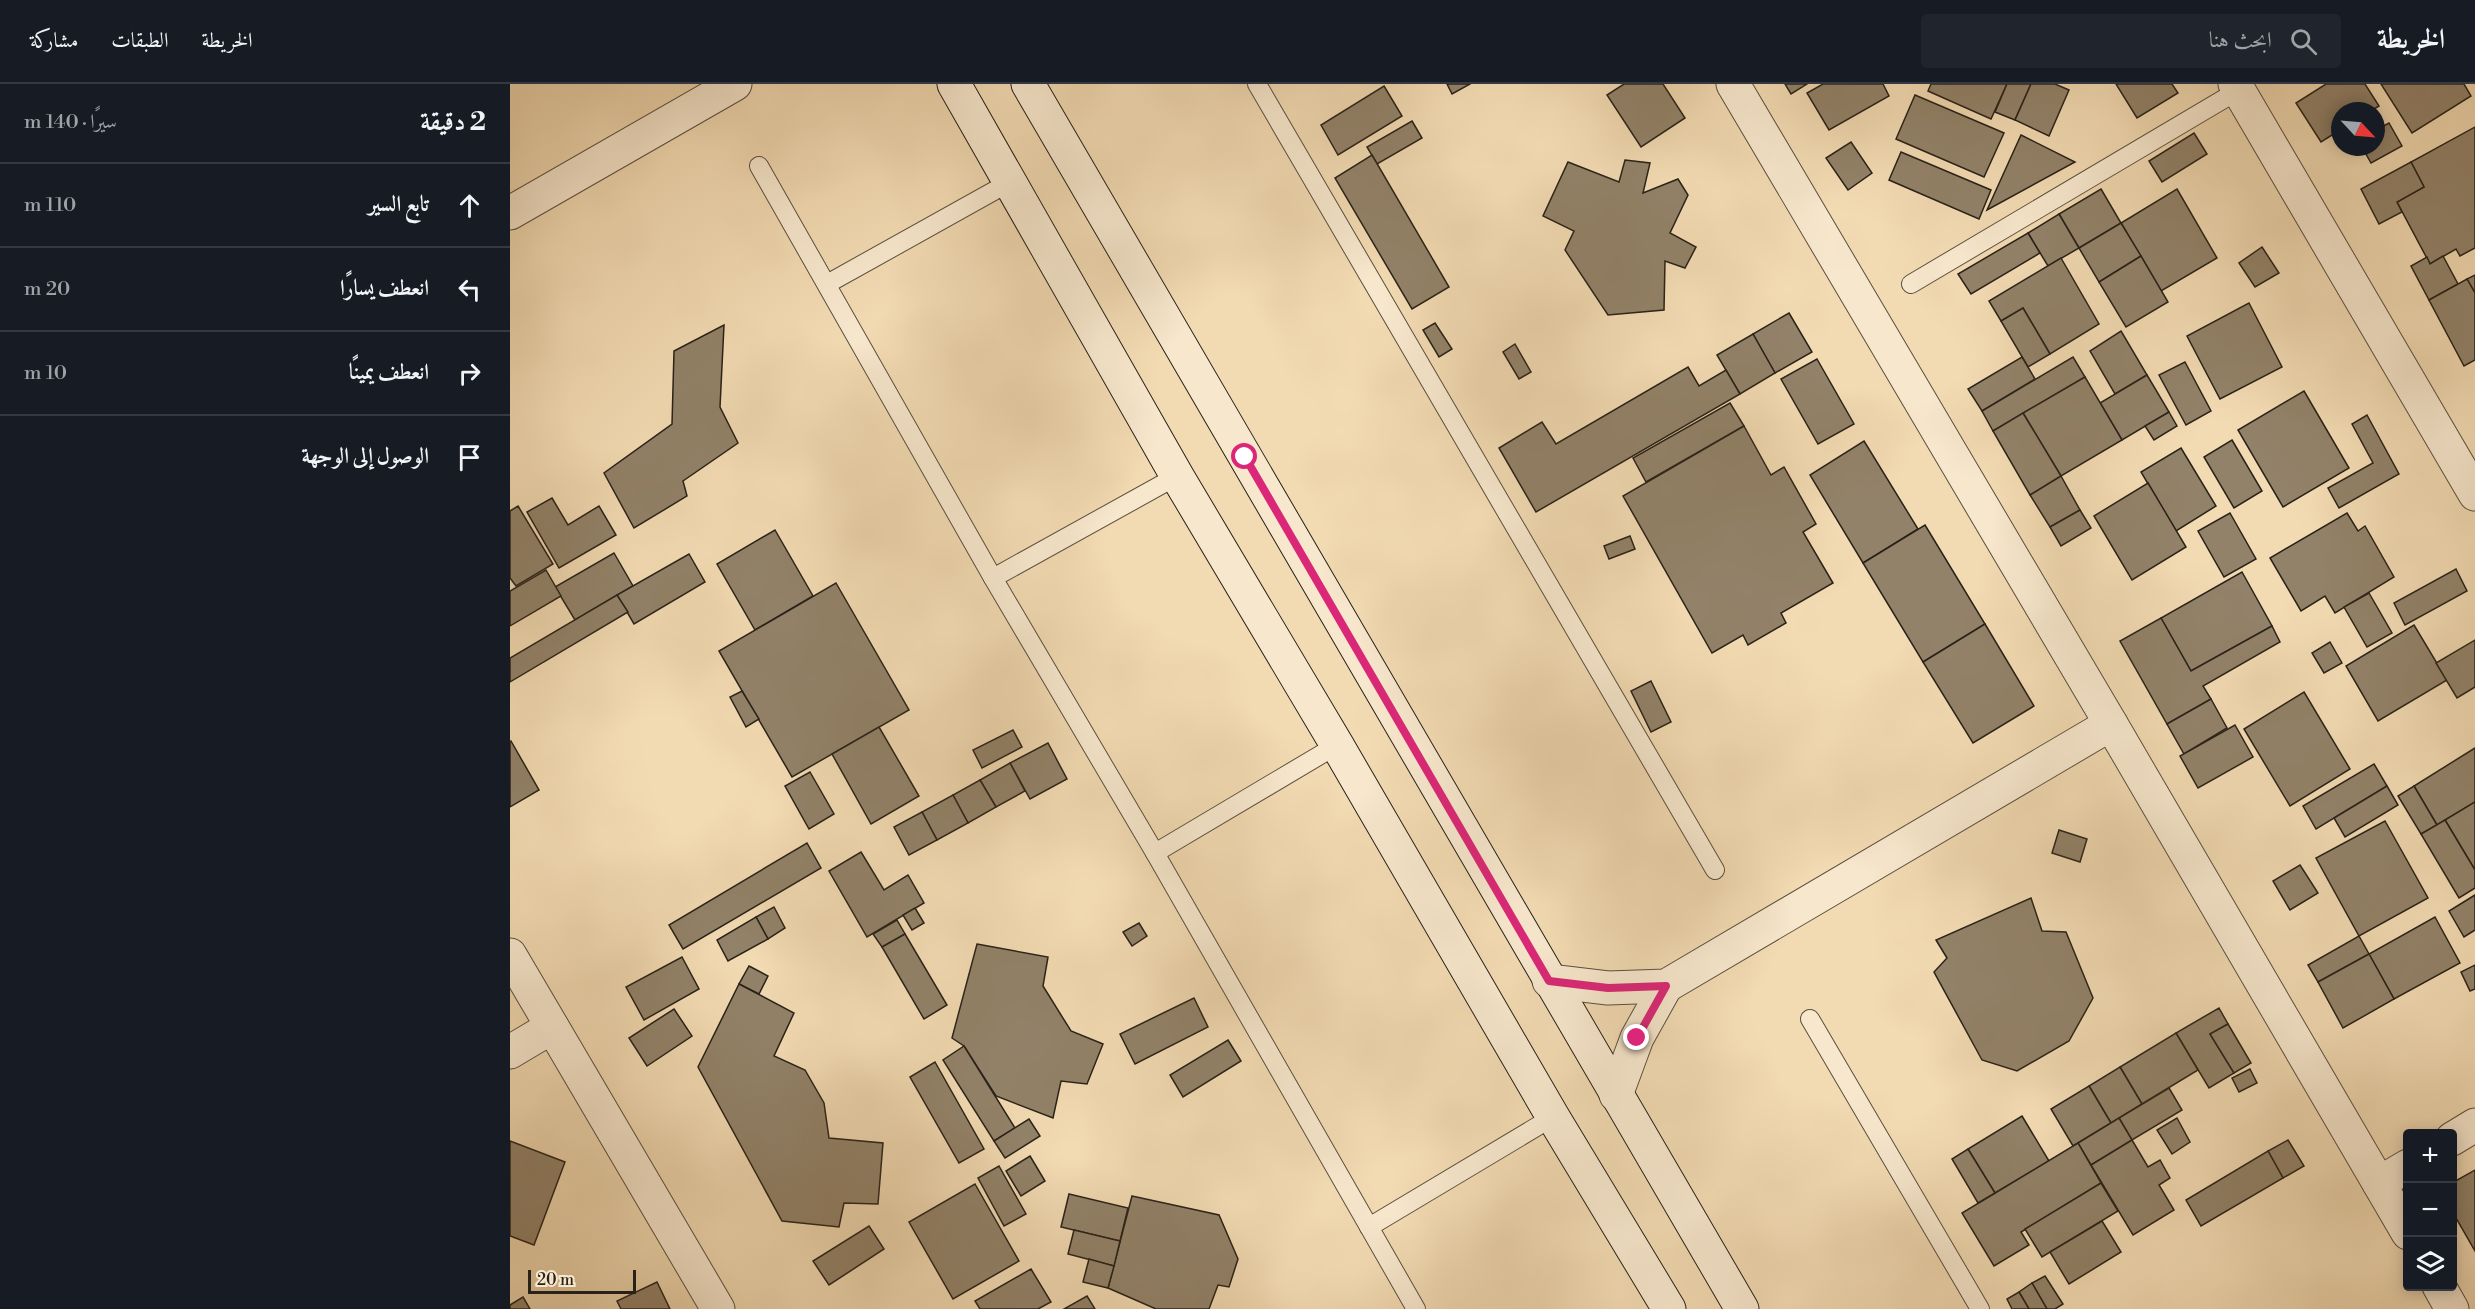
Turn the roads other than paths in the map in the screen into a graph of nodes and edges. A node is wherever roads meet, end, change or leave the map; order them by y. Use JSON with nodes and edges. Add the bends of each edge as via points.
{"nodes":[{"id":1,"x":735,"y":84,"type":"edge"},
{"id":2,"x":954,"y":84,"type":"edge"},
{"id":3,"x":1029,"y":84,"type":"edge"},
{"id":4,"x":1257,"y":84,"type":"edge"},
{"id":5,"x":1733,"y":84,"type":"edge"},
{"id":6,"x":2237,"y":87,"type":"edge"},
{"id":7,"x":759,"y":166,"type":"dead end"},
{"id":8,"x":1010,"y":182,"type":"junction"},
{"id":9,"x":510,"y":213,"type":"edge"},
{"id":10,"x":827,"y":284,"type":"junction"},
{"id":11,"x":1911,"y":284,"type":"dead end"},
{"id":12,"x":1177,"y":476,"type":"junction"},
{"id":13,"x":2473,"y":487,"type":"edge"},
{"id":14,"x":993,"y":578,"type":"junction"},
{"id":15,"x":2111,"y":724,"type":"junction"},
{"id":16,"x":1337,"y":745,"type":"junction"},
{"id":17,"x":1155,"y":853,"type":"junction"},
{"id":18,"x":1715,"y":870,"type":"dead end"},
{"id":19,"x":510,"y":955,"type":"edge"},
{"id":20,"x":1549,"y":981,"type":"junction"},
{"id":21,"x":1666,"y":986,"type":"junction"},
{"id":22,"x":1810,"y":1019,"type":"dead end"},
{"id":23,"x":552,"y":1027,"type":"junction"},
{"id":24,"x":510,"y":1052,"type":"edge"},
{"id":25,"x":1616,"y":1095,"type":"junction"},
{"id":26,"x":1553,"y":1117,"type":"junction"},
{"id":27,"x":2475,"y":1125,"type":"edge"},
{"id":28,"x":2457,"y":1136,"type":"edge"},
{"id":29,"x":2403,"y":1169,"type":"edge"},
{"id":30,"x":2379,"y":1183,"type":"junction"},
{"id":31,"x":2403,"y":1224,"type":"edge"},
{"id":32,"x":1369,"y":1227,"type":"junction"},
{"id":33,"x":2441,"y":1291,"type":"edge"},
{"id":34,"x":1665,"y":1306,"type":"edge"},
{"id":35,"x":718,"y":1309,"type":"edge"},
{"id":36,"x":1416,"y":1309,"type":"edge"},
{"id":37,"x":1742,"y":1309,"type":"edge"},
{"id":38,"x":1980,"y":1309,"type":"edge"},
{"id":39,"x":2452,"y":1309,"type":"edge"}],
"edges":[{"from":1,"to":9,"type":"street"},
{"from":2,"to":8,"type":"street"},
{"from":3,"to":20,"type":"street"},
{"from":4,"to":18,"type":"lane"},
{"from":5,"to":15,"type":"street"},
{"from":6,"to":11,"type":"lane"},
{"from":6,"to":13,"type":"street"},
{"from":7,"to":10,"type":"lane"},
{"from":8,"to":10,"type":"lane"},
{"from":8,"to":12,"type":"street"},
{"from":10,"to":14,"type":"lane"},
{"from":12,"to":14,"type":"lane"},
{"from":12,"to":16,"type":"street"},
{"from":14,"to":17,"type":"lane"},
{"from":15,"to":21,"type":"street"},
{"from":15,"to":30,"type":"street"},
{"from":16,"to":17,"type":"lane"},
{"from":16,"to":26,"type":"street"},
{"from":17,"to":32,"type":"lane"},
{"from":19,"to":23,"type":"street"},
{"from":20,"to":21,"type":"street","via":[[1608,988]]},
{"from":20,"to":25,"type":"street"},
{"from":21,"to":25,"type":"street","via":[[1637,1038]]},
{"from":22,"to":38,"type":"lane"},
{"from":23,"to":24,"type":"street"},
{"from":23,"to":35,"type":"street"},
{"from":25,"to":37,"type":"street"},
{"from":26,"to":32,"type":"lane"},
{"from":26,"to":34,"type":"street"},
{"from":27,"to":28,"type":"street"},
{"from":29,"to":30,"type":"street"},
{"from":30,"to":31,"type":"street"},
{"from":32,"to":36,"type":"lane"},
{"from":33,"to":39,"type":"street"}]}
